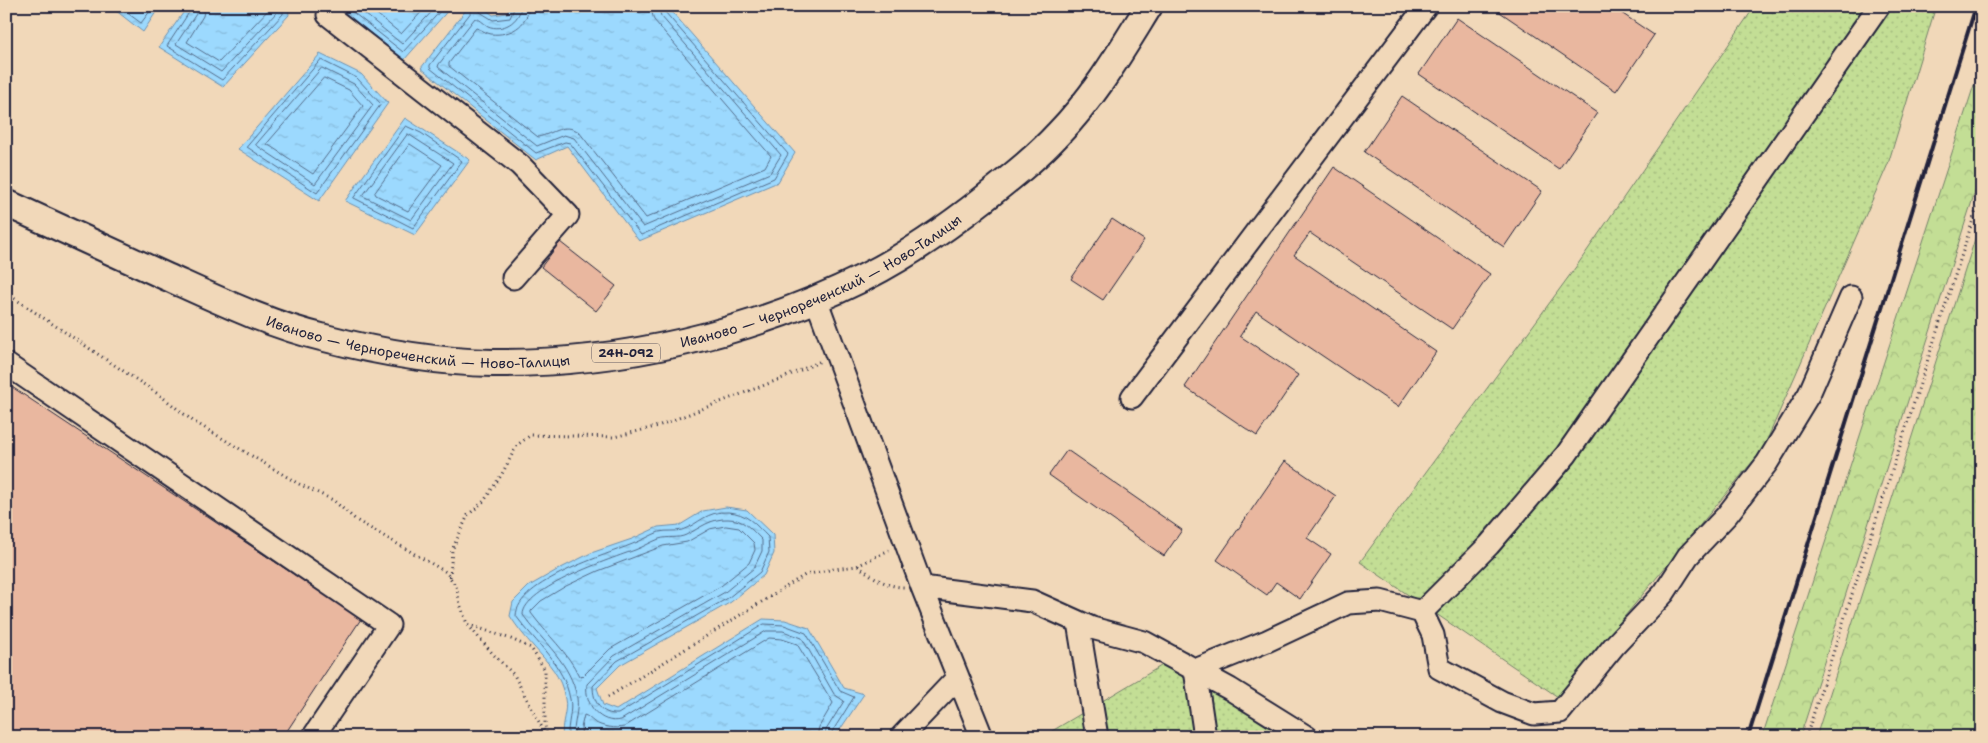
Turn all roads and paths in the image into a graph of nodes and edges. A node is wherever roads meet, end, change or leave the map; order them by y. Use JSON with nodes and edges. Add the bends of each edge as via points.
{"nodes":[{"id":1,"x":1149,"y":6,"type":"edge"},
{"id":2,"x":1426,"y":6,"type":"edge"},
{"id":3,"x":1880,"y":6,"type":"edge"},
{"id":4,"x":326,"y":9,"type":"edge"},
{"id":5,"x":1982,"y":192,"type":"edge"},
{"id":6,"x":6,"y":203,"type":"edge"},
{"id":7,"x":513,"y":278,"type":"dead end"},
{"id":8,"x":6,"y":293,"type":"edge"},
{"id":9,"x":1850,"y":297,"type":"dead end"},
{"id":10,"x":816,"y":299,"type":"junction"},
{"id":11,"x":835,"y":351,"type":"junction"},
{"id":12,"x":6,"y":364,"type":"edge"},
{"id":13,"x":1132,"y":398,"type":"dead end"},
{"id":14,"x":904,"y":539,"type":"junction"},
{"id":15,"x":858,"y":566,"type":"junction"},
{"id":16,"x":450,"y":578,"type":"junction"},
{"id":17,"x":922,"y":587,"type":"junction"},
{"id":18,"x":1422,"y":612,"type":"junction"},
{"id":19,"x":1078,"y":622,"type":"junction"},
{"id":20,"x":467,"y":624,"type":"junction"},
{"id":21,"x":1195,"y":670,"type":"junction"},
{"id":22,"x":958,"y":677,"type":"junction"},
{"id":23,"x":608,"y":697,"type":"dead end"},
{"id":24,"x":1305,"y":736,"type":"edge"},
{"id":25,"x":313,"y":737,"type":"edge"},
{"id":26,"x":547,"y":737,"type":"edge"},
{"id":27,"x":900,"y":737,"type":"edge"},
{"id":28,"x":982,"y":737,"type":"edge"},
{"id":29,"x":1096,"y":737,"type":"edge"},
{"id":30,"x":1205,"y":737,"type":"edge"},
{"id":31,"x":1806,"y":737,"type":"edge"}],
"edges":[{"from":1,"to":10,"type":"main road","name":"Иваново — Чернореченский — Ново-Талицы","number":"24Н-092","via":[[1094,93],[1058,135],[1016,174],[916,247],[866,277]]},
{"from":2,"to":13,"type":"street"},
{"from":3,"to":18,"type":"street","via":[[1566,455],[1488,545]]},
{"from":4,"to":7,"type":"street","via":[[520,165],[568,215]]},
{"from":5,"to":31,"type":"path"},
{"from":6,"to":10,"type":"main road","name":"Иваново — Чернореченский — Ново-Талицы","number":"24Н-092","via":[[250,314],[322,338],[432,358],[491,363],[616,355],[690,341],[756,322]]},
{"from":8,"to":16,"type":"path","via":[[161,396],[193,421],[299,484],[333,500],[356,520],[446,572]]},
{"from":9,"to":18,"type":"street","via":[[1809,394],[1768,463],[1727,515],[1688,556],[1664,593],[1614,646],[1560,712],[1534,714],[1502,702],[1439,668],[1433,635]]},
{"from":10,"to":11,"type":"street"},
{"from":11,"to":14,"type":"street"},
{"from":11,"to":16,"type":"path","via":[[828,358],[783,378],[655,427],[614,437],[531,435],[517,445],[484,501],[468,515],[452,550]]},
{"from":12,"to":25,"type":"street","via":[[389,625]]},
{"from":14,"to":15,"type":"path"},
{"from":14,"to":17,"type":"street"},
{"from":15,"to":17,"type":"path","via":[[881,582],[896,587]]},
{"from":15,"to":23,"type":"path","via":[[805,575]]},
{"from":16,"to":20,"type":"path","via":[[456,586]]},
{"from":17,"to":19,"type":"street","via":[[1032,601]]},
{"from":17,"to":22,"type":"street"},
{"from":18,"to":21,"type":"street","via":[[1380,601],[1348,603],[1267,642]]},
{"from":19,"to":21,"type":"street","via":[[1144,642]]},
{"from":19,"to":29,"type":"street"},
{"from":20,"to":26,"type":"path","via":[[514,675]]},
{"from":20,"to":26,"type":"path","via":[[531,648],[545,670]]},
{"from":21,"to":24,"type":"street"},
{"from":21,"to":30,"type":"street"},
{"from":22,"to":27,"type":"street"},
{"from":22,"to":28,"type":"street"}]}
